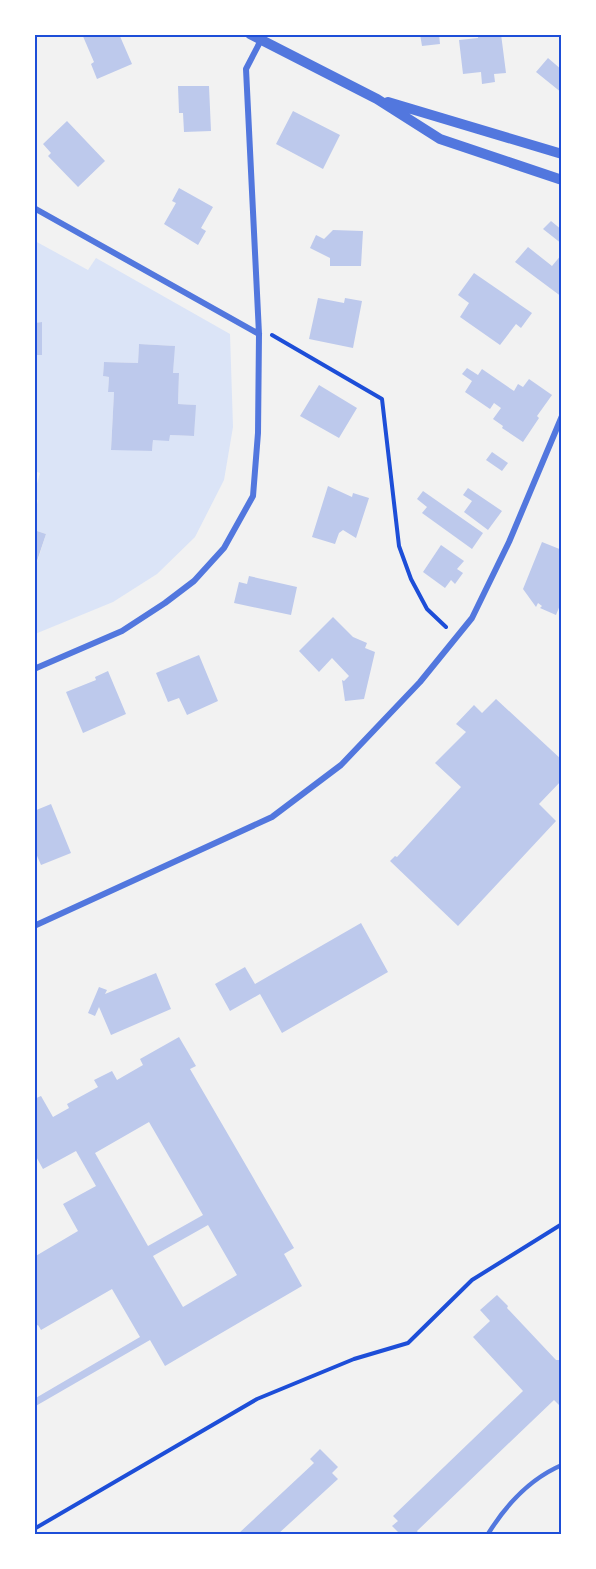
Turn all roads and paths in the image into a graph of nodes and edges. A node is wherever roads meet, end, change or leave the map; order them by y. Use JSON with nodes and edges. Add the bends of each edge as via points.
{"nodes":[{"id":1,"x":250,"y":34,"type":"edge"},
{"id":2,"x":261,"y":40,"type":"junction"},
{"id":3,"x":376,"y":99,"type":"junction"},
{"id":4,"x":561,"y":154,"type":"edge"},
{"id":5,"x":561,"y":180,"type":"edge"},
{"id":6,"x":34,"y":208,"type":"edge"},
{"id":7,"x":259,"y":330,"type":"junction"},
{"id":8,"x":561,"y":416,"type":"edge"},
{"id":9,"x":458,"y":636,"type":"junction"},
{"id":10,"x":34,"y":669,"type":"edge"},
{"id":11,"x":34,"y":926,"type":"edge"},
{"id":12,"x":561,"y":1224,"type":"edge"},
{"id":13,"x":561,"y":1465,"type":"edge"},
{"id":14,"x":34,"y":1529,"type":"edge"},
{"id":15,"x":488,"y":1534,"type":"edge"}],
"edges":[{"from":1,"to":2,"type":"street"},
{"from":2,"to":3,"type":"street"},
{"from":2,"to":7,"type":"street","via":[[246,69]]},
{"from":3,"to":4,"type":"street"},
{"from":3,"to":5,"type":"street","via":[[440,139]]},
{"from":6,"to":7,"type":"street"},
{"from":7,"to":9,"type":"path","via":[[382,399],[399,546],[427,609]]},
{"from":7,"to":10,"type":"street","via":[[253,496],[224,548],[194,581],[122,631]]},
{"from":8,"to":9,"type":"street","via":[[509,542],[472,618]]},
{"from":9,"to":11,"type":"street","via":[[341,765],[272,817]]},
{"from":12,"to":14,"type":"path","via":[[472,1280],[408,1343],[354,1359],[257,1399]]},
{"from":13,"to":15,"type":"lane","via":[[519,1493]]}]}
